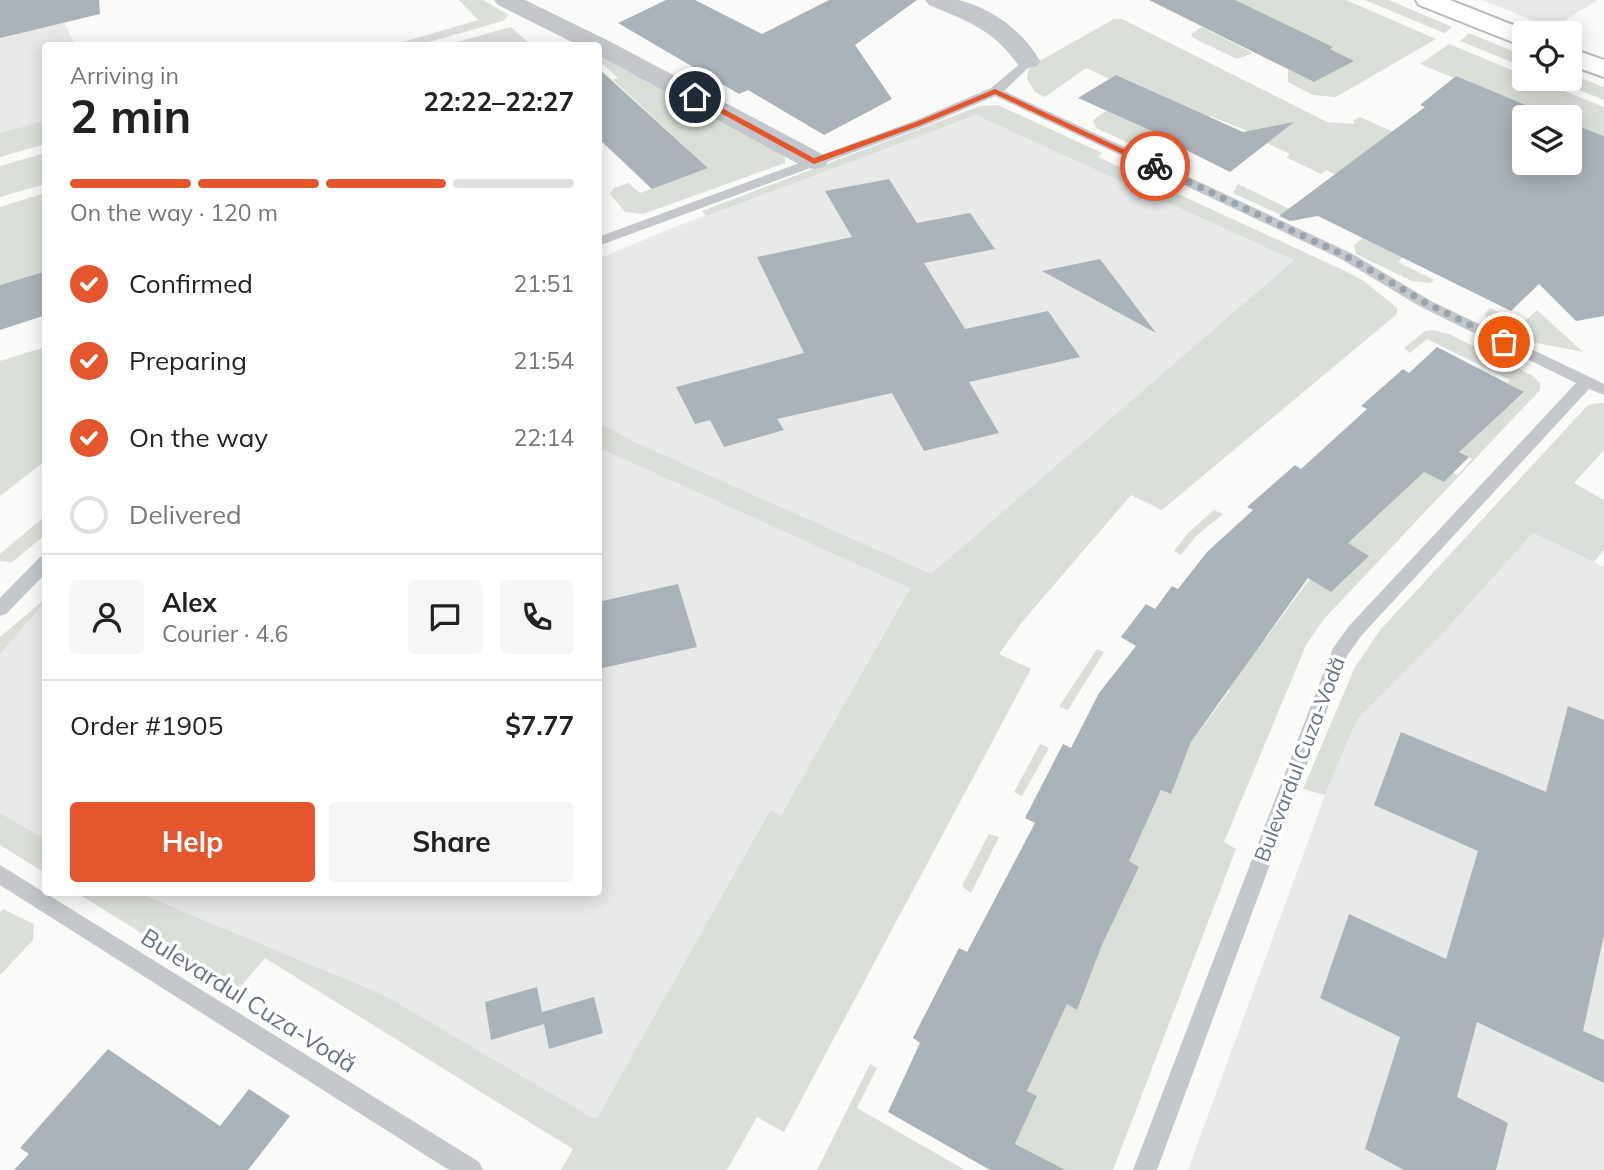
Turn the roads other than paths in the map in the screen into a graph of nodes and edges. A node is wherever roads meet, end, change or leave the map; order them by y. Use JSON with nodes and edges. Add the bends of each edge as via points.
{"nodes":[{"id":1,"x":506,"y":0,"type":"edge"},
{"id":2,"x":937,"y":0,"type":"edge"},
{"id":3,"x":1428,"y":0,"type":"edge"},
{"id":4,"x":1512,"y":33,"type":"edge"},
{"id":5,"x":592,"y":42,"type":"edge"},
{"id":6,"x":602,"y":47,"type":"edge"},
{"id":7,"x":1028,"y":61,"type":"joint"},
{"id":8,"x":1582,"y":61,"type":"edge"},
{"id":9,"x":1604,"y":69,"type":"edge"},
{"id":10,"x":995,"y":91,"type":"junction"},
{"id":11,"x":814,"y":161,"type":"junction"},
{"id":12,"x":602,"y":240,"type":"edge"},
{"id":13,"x":1595,"y":386,"type":"edge"},
{"id":14,"x":42,"y":566,"type":"edge"},
{"id":15,"x":0,"y":609,"type":"edge"},
{"id":16,"x":0,"y":874,"type":"edge"},
{"id":17,"x":471,"y":1170,"type":"edge"},
{"id":18,"x":1145,"y":1170,"type":"edge"}],
"edges":[{"from":1,"to":5,"type":"street"},
{"from":2,"to":7,"type":"street","via":[[999,30],[1017,43]]},
{"from":3,"to":4,"type":"main road"},
{"from":6,"to":11,"type":"street"},
{"from":7,"to":10,"type":"lane"},
{"from":8,"to":9,"type":"main road"},
{"from":10,"to":11,"type":"lane"},
{"from":10,"to":13,"type":"lane","name":"Bulevardul Cuza-Vodă","via":[[1346,256],[1426,303]]},
{"from":11,"to":12,"type":"lane"},
{"from":13,"to":18,"type":"lane","name":"Bulevardul Cuza-Vodă","via":[[1355,631],[1339,653]]},
{"from":14,"to":15,"type":"lane"},
{"from":16,"to":17,"type":"lane","name":"Bulevardul Cuza-Vodă"}]}
